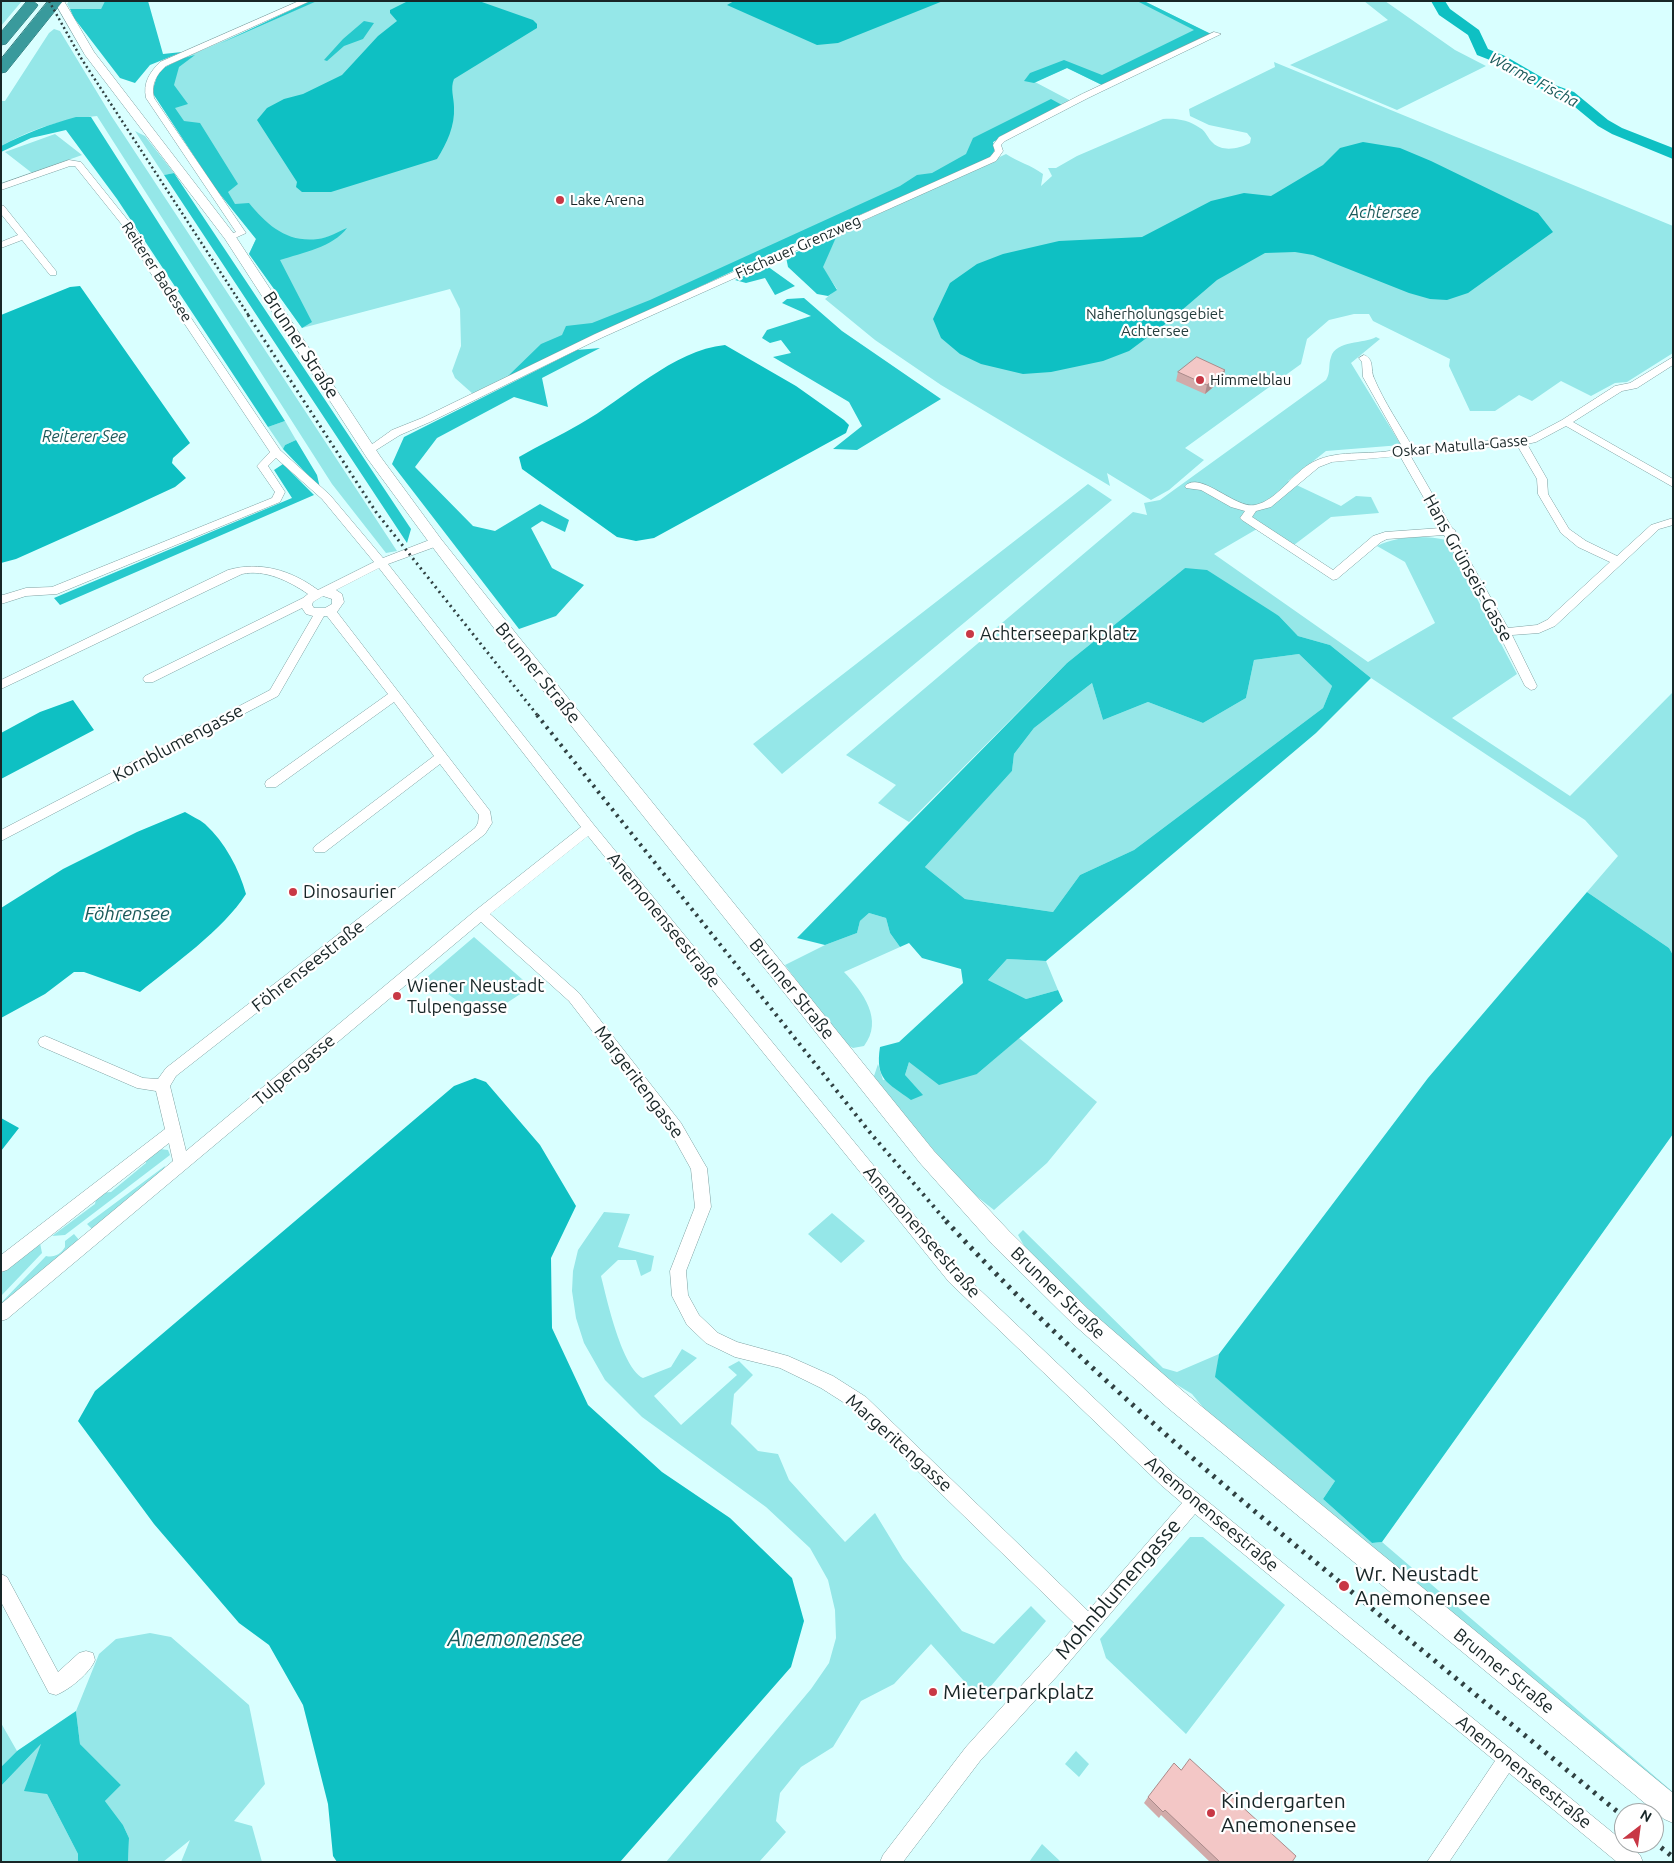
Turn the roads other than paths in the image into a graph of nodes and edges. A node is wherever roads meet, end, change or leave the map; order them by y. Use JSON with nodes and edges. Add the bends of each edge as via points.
{"nodes":[{"id":1,"x":34,"y":1,"type":"edge"},
{"id":2,"x":57,"y":1,"type":"edge"},
{"id":3,"x":306,"y":1,"type":"edge"},
{"id":4,"x":1216,"y":34,"type":"dead end"},
{"id":5,"x":1,"y":41,"type":"edge"},
{"id":6,"x":1,"y":69,"type":"edge"},
{"id":7,"x":1,"y":188,"type":"edge"},
{"id":8,"x":1,"y":208,"type":"edge"},
{"id":9,"x":24,"y":236,"type":"junction"},
{"id":10,"x":230,"y":237,"type":"junction"},
{"id":11,"x":1,"y":245,"type":"edge"},
{"id":12,"x":53,"y":273,"type":"dead end"},
{"id":13,"x":1364,"y":358,"type":"dead end"},
{"id":14,"x":1673,"y":360,"type":"edge"},
{"id":15,"x":1566,"y":422,"type":"junction"},
{"id":16,"x":1521,"y":442,"type":"junction"},
{"id":17,"x":369,"y":450,"type":"junction"},
{"id":18,"x":1406,"y":451,"type":"junction"},
{"id":19,"x":276,"y":452,"type":"junction"},
{"id":20,"x":1673,"y":484,"type":"edge"},
{"id":21,"x":1190,"y":486,"type":"dead end"},
{"id":22,"x":1249,"y":513,"type":"junction"},
{"id":23,"x":1673,"y":521,"type":"edge"},
{"id":24,"x":1450,"y":531,"type":"junction"},
{"id":25,"x":436,"y":542,"type":"junction"},
{"id":26,"x":1617,"y":561,"type":"junction"},
{"id":27,"x":382,"y":562,"type":"junction"},
{"id":28,"x":354,"y":577,"type":"junction"},
{"id":29,"x":315,"y":596,"type":"junction"},
{"id":30,"x":339,"y":599,"type":"junction"},
{"id":31,"x":1,"y":600,"type":"edge"},
{"id":32,"x":325,"y":612,"type":"junction"},
{"id":33,"x":1504,"y":632,"type":"junction"},
{"id":34,"x":149,"y":679,"type":"dead end"},
{"id":35,"x":1,"y":685,"type":"edge"},
{"id":36,"x":1531,"y":686,"type":"dead end"},
{"id":37,"x":395,"y":695,"type":"junction"},
{"id":38,"x":441,"y":758,"type":"junction"},
{"id":39,"x":272,"y":784,"type":"dead end"},
{"id":40,"x":589,"y":828,"type":"junction"},
{"id":41,"x":1,"y":836,"type":"edge"},
{"id":42,"x":320,"y":849,"type":"dead end"},
{"id":43,"x":481,"y":914,"type":"junction"},
{"id":44,"x":45,"y":1042,"type":"dead end"},
{"id":45,"x":162,"y":1085,"type":"junction"},
{"id":46,"x":172,"y":1132,"type":"junction"},
{"id":47,"x":181,"y":1163,"type":"junction"},
{"id":48,"x":1,"y":1265,"type":"edge"},
{"id":49,"x":1,"y":1314,"type":"edge"},
{"id":50,"x":1194,"y":1502,"type":"junction"},
{"id":51,"x":1,"y":1583,"type":"edge"},
{"id":52,"x":1089,"y":1624,"type":"junction"},
{"id":53,"x":86,"y":1660,"type":"dead end"},
{"id":54,"x":1507,"y":1759,"type":"junction"},
{"id":55,"x":1673,"y":1810,"type":"edge"},
{"id":56,"x":890,"y":1862,"type":"edge"},
{"id":57,"x":1437,"y":1862,"type":"edge"},
{"id":58,"x":1633,"y":1862,"type":"edge"}],
"edges":[{"from":1,"to":5,"type":"highway"},
{"from":2,"to":6,"type":"highway"},
{"from":2,"to":10,"type":"main road","name":"Brunner Straße","via":[[89,53]]},
{"from":3,"to":10,"type":"street","via":[[164,64],[153,73],[149,84],[150,98],[241,233]]},
{"from":4,"to":17,"type":"street","name":"Fischauer Grenzweg","via":[[1002,139],[993,158],[598,336],[426,420],[405,427]]},
{"from":7,"to":19,"type":"street","name":"Reiterer Badesee","via":[[69,163],[78,164],[135,235],[151,266]]},
{"from":8,"to":9,"type":"street"},
{"from":9,"to":11,"type":"street"},
{"from":9,"to":12,"type":"street"},
{"from":10,"to":17,"type":"main road","name":"Brunner Straße"},
{"from":13,"to":18,"type":"street","name":"Hans Grünseis-Gasse","via":[[1368,377]]},
{"from":14,"to":15,"type":"street","name":"Oskar Matulla-Gasse","via":[[1633,386],[1618,388]]},
{"from":15,"to":16,"type":"street","name":"Oskar Matulla-Gasse","via":[[1544,436]]},
{"from":15,"to":20,"type":"street"},
{"from":16,"to":18,"type":"street","name":"Oskar Matulla-Gasse"},
{"from":16,"to":26,"type":"street","via":[[1542,479],[1543,494],[1565,531],[1582,544]]},
{"from":17,"to":25,"type":"main road","name":"Brunner Straße"},
{"from":18,"to":22,"type":"street","name":"Oskar Matulla-Gasse","via":[[1330,459],[1315,465],[1267,505]]},
{"from":18,"to":24,"type":"street","name":"Hans Grünseis-Gasse"},
{"from":19,"to":27,"type":"street","name":"Reiterer Badesee","via":[[326,497]]},
{"from":19,"to":31,"type":"street","via":[[262,466],[280,492],[276,500],[53,591],[18,592]]},
{"from":21,"to":22,"type":"street","via":[[1203,487]]},
{"from":22,"to":24,"type":"street","via":[[1333,576],[1377,539]]},
{"from":23,"to":26,"type":"street","via":[[1655,527]]},
{"from":24,"to":33,"type":"street","name":"Hans Grünseis-Gasse"},
{"from":25,"to":27,"type":"street"},
{"from":25,"to":55,"type":"main road","name":"Brunner Straße","via":[[927,1157],[1001,1238],[1080,1316],[1176,1400]]},
{"from":26,"to":33,"type":"street","via":[[1551,623],[1539,629]]},
{"from":27,"to":28,"type":"street"},
{"from":27,"to":40,"type":"street","name":"Anemonenseestraße"},
{"from":28,"to":29,"type":"street"},
{"from":28,"to":30,"type":"street","name":"Kornblumengasse"},
{"from":29,"to":30,"type":"street","via":[[332,593]]},
{"from":29,"to":32,"type":"street","name":"Föhrenseestraße","via":[[306,605],[310,611]]},
{"from":29,"to":34,"type":"street"},
{"from":29,"to":35,"type":"street","via":[[308,587],[267,571],[255,568],[232,573]]},
{"from":30,"to":32,"type":"street","name":"Kornblumengasse","via":[[337,606]]},
{"from":32,"to":37,"type":"street","name":"Föhrenseestraße"},
{"from":32,"to":41,"type":"street","name":"Kornblumengasse","via":[[274,693]]},
{"from":33,"to":36,"type":"street","name":"Hans Grünseis-Gasse"},
{"from":37,"to":38,"type":"street","name":"Föhrenseestraße"},
{"from":37,"to":39,"type":"street"},
{"from":38,"to":42,"type":"street"},
{"from":38,"to":45,"type":"street","name":"Föhrenseestraße","via":[[485,814],[485,823],[480,831],[171,1072]]},
{"from":40,"to":43,"type":"street","name":"Tulpengasse"},
{"from":40,"to":50,"type":"street","name":"Anemonenseestraße","via":[[955,1277]]},
{"from":43,"to":47,"type":"street","name":"Tulpengasse"},
{"from":43,"to":52,"type":"street","name":"Margeritengasse","via":[[574,997],[676,1128],[699,1168],[703,1207],[678,1272],[680,1296],[693,1320],[712,1338],[735,1350],[782,1361],[827,1382],[860,1403]]},
{"from":44,"to":45,"type":"street","via":[[142,1084]]},
{"from":45,"to":46,"type":"street"},
{"from":46,"to":47,"type":"street"},
{"from":46,"to":48,"type":"street"},
{"from":47,"to":49,"type":"street","name":"Tulpengasse"},
{"from":50,"to":52,"type":"street","name":"Mohnblumengasse"},
{"from":50,"to":54,"type":"street","name":"Anemonenseestraße"},
{"from":51,"to":53,"type":"street","via":[[56,1686]]},
{"from":52,"to":56,"type":"street","name":"Mohnblumengasse","via":[[974,1754]]},
{"from":54,"to":57,"type":"street"},
{"from":54,"to":58,"type":"street","name":"Anemonenseestraße"}]}
